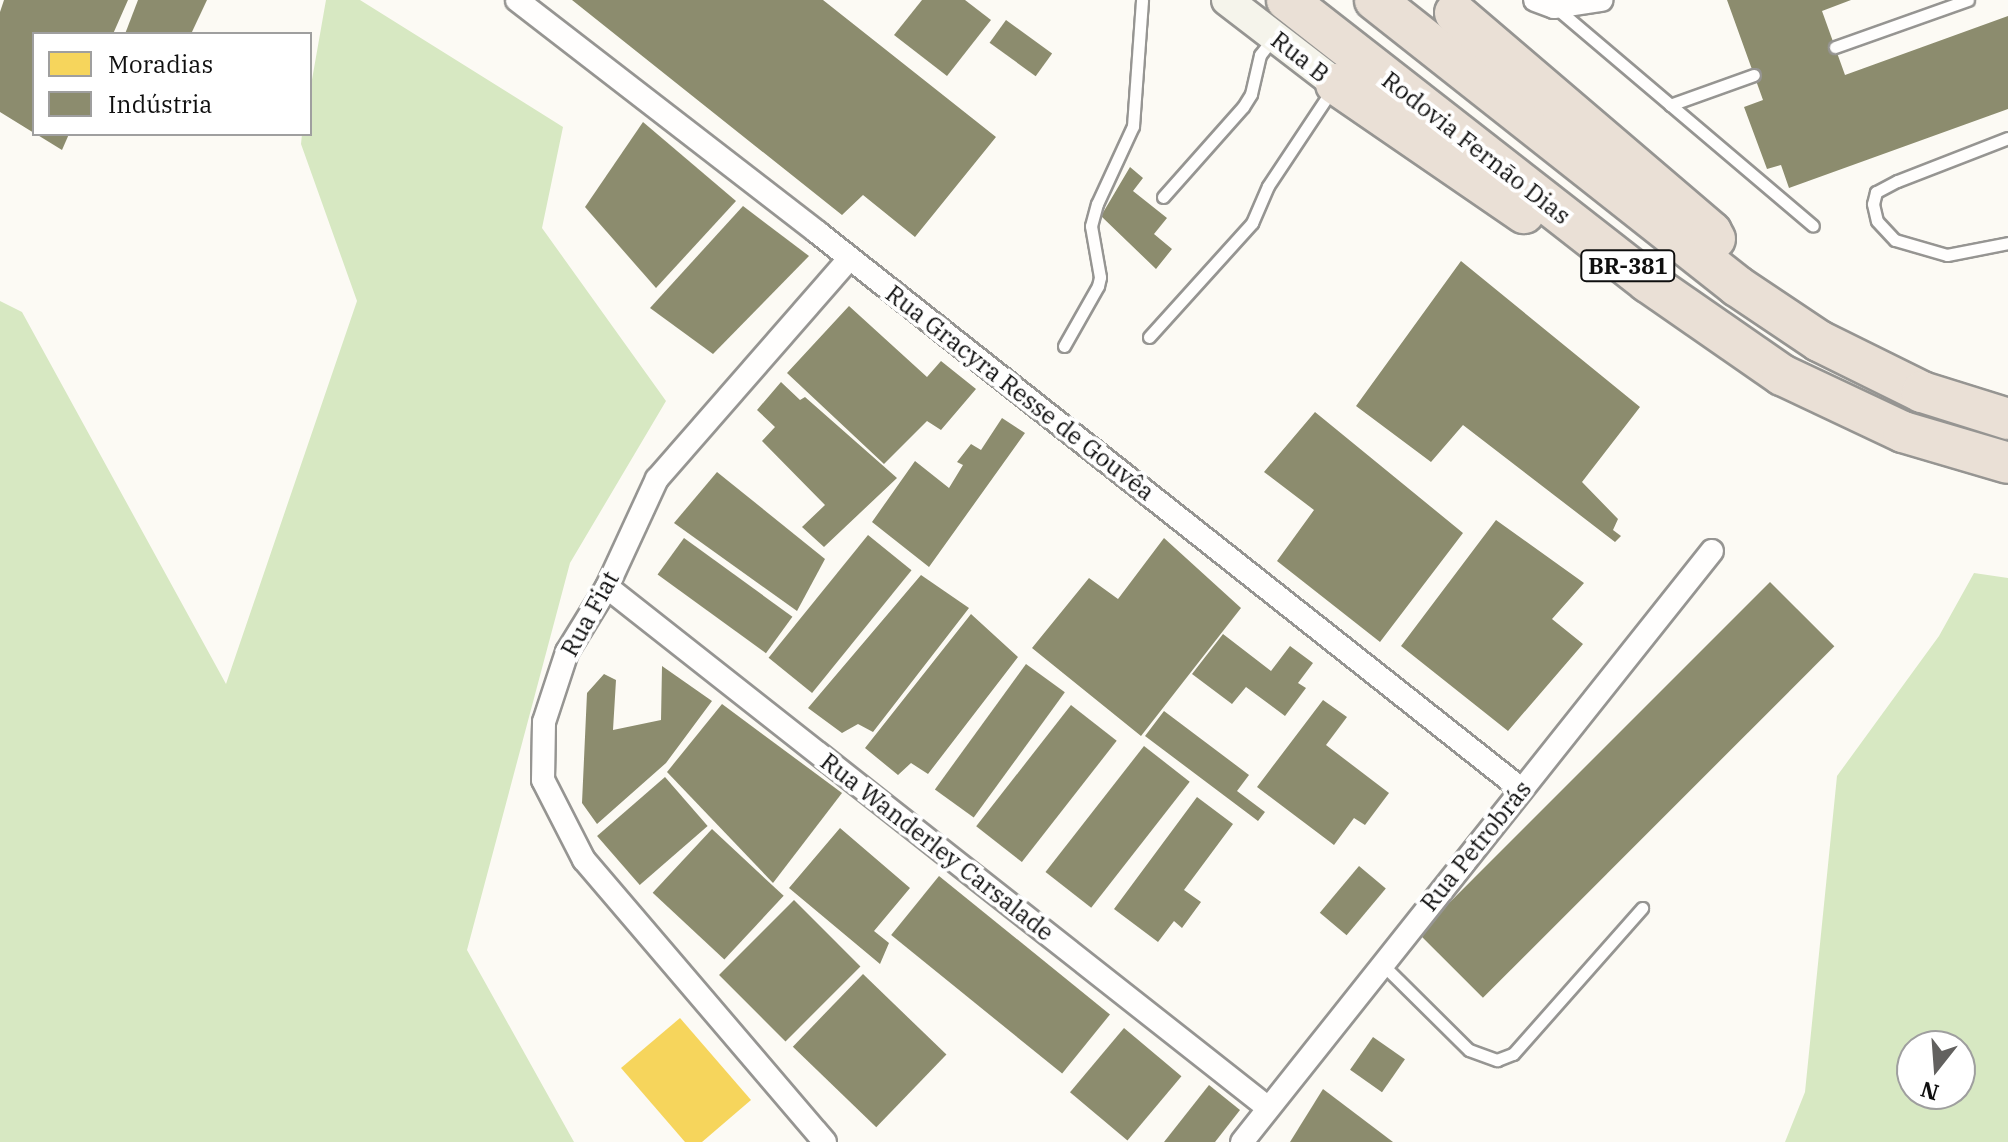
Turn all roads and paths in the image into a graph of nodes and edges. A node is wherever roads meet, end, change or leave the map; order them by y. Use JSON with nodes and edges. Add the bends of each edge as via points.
{"nodes":[{"id":1,"x":517,"y":0,"type":"edge"},
{"id":2,"x":1142,"y":0,"type":"edge"},
{"id":3,"x":1227,"y":0,"type":"edge"},
{"id":4,"x":1375,"y":0,"type":"edge"},
{"id":5,"x":1601,"y":0,"type":"edge"},
{"id":6,"x":1968,"y":0,"type":"edge"},
{"id":7,"x":1544,"y":3,"type":"edge"},
{"id":8,"x":1448,"y":4,"type":"edge"},
{"id":9,"x":1281,"y":18,"type":"edge"},
{"id":10,"x":1835,"y":47,"type":"dead end"},
{"id":11,"x":1754,"y":75,"type":"dead end"},
{"id":12,"x":1336,"y":84,"type":"junction"},
{"id":13,"x":1670,"y":105,"type":"junction"},
{"id":14,"x":2008,"y":138,"type":"edge"},
{"id":15,"x":1163,"y":197,"type":"dead end"},
{"id":16,"x":1813,"y":226,"type":"dead end"},
{"id":17,"x":2008,"y":243,"type":"edge"},
{"id":18,"x":850,"y":258,"type":"junction"},
{"id":19,"x":1648,"y":282,"type":"junction"},
{"id":20,"x":1737,"y":286,"type":"junction"},
{"id":21,"x":1149,"y":337,"type":"dead end"},
{"id":22,"x":1064,"y":346,"type":"dead end"},
{"id":23,"x":2008,"y":419,"type":"edge"},
{"id":24,"x":2008,"y":463,"type":"edge"},
{"id":25,"x":1712,"y":551,"type":"dead end"},
{"id":26,"x":607,"y":587,"type":"junction"},
{"id":27,"x":1521,"y":789,"type":"junction"},
{"id":28,"x":1642,"y":908,"type":"dead end"},
{"id":29,"x":1382,"y":964,"type":"junction"},
{"id":30,"x":1267,"y":1107,"type":"junction"},
{"id":31,"x":825,"y":1142,"type":"edge"},
{"id":32,"x":1242,"y":1142,"type":"edge"}],
"edges":[{"from":1,"to":18,"type":"street","name":"Rua Gracyra Resse de Gouvêa"},
{"from":2,"to":22,"type":"lane","via":[[1133,126],[1091,226],[1098,286]]},
{"from":3,"to":9,"type":"street","name":"Rua B"},
{"from":4,"to":20,"type":"highway","number":"BR-381"},
{"from":5,"to":7,"type":"street"},
{"from":6,"to":10,"type":"lane"},
{"from":7,"to":13,"type":"lane"},
{"from":8,"to":20,"type":"highway","number":"BR-381","via":[[1711,232]]},
{"from":9,"to":12,"type":"street","name":"Rua B"},
{"from":9,"to":15,"type":"lane","via":[[1260,55],[1243,107]]},
{"from":9,"to":19,"type":"highway","name":"Rodovia Fernão Dias","number":"BR-381"},
{"from":11,"to":13,"type":"lane"},
{"from":12,"to":19,"type":"highway","via":[[1502,201]]},
{"from":12,"to":21,"type":"lane","via":[[1268,186],[1252,223]]},
{"from":13,"to":16,"type":"lane"},
{"from":14,"to":17,"type":"lane","via":[[1897,181],[1876,192],[1873,204],[1877,221],[1895,240],[1947,255]]},
{"from":18,"to":26,"type":"street","name":"Rua Fiat","via":[[657,479]]},
{"from":18,"to":27,"type":"street","name":"Rua Gracyra Resse de Gouvêa"},
{"from":19,"to":24,"type":"highway","name":"Rodovia Fernão Dias","number":"BR-381","via":[[1782,375],[1903,432]]},
{"from":20,"to":23,"type":"highway","number":"BR-381","via":[[1819,341],[1922,392]]},
{"from":25,"to":27,"type":"street","name":"Rua Petrobrás"},
{"from":26,"to":30,"type":"street","name":"Rua Wanderley Carsalade"},
{"from":26,"to":31,"type":"street","name":"Rua Fiat","via":[[567,652],[544,722],[543,780],[584,860]]},
{"from":27,"to":29,"type":"street","name":"Rua Petrobrás"},
{"from":28,"to":29,"type":"lane","via":[[1513,1054],[1497,1060],[1469,1050]]},
{"from":29,"to":30,"type":"street","name":"Rua Petrobrás"},
{"from":30,"to":32,"type":"street","name":"Rua Petrobrás"}]}
